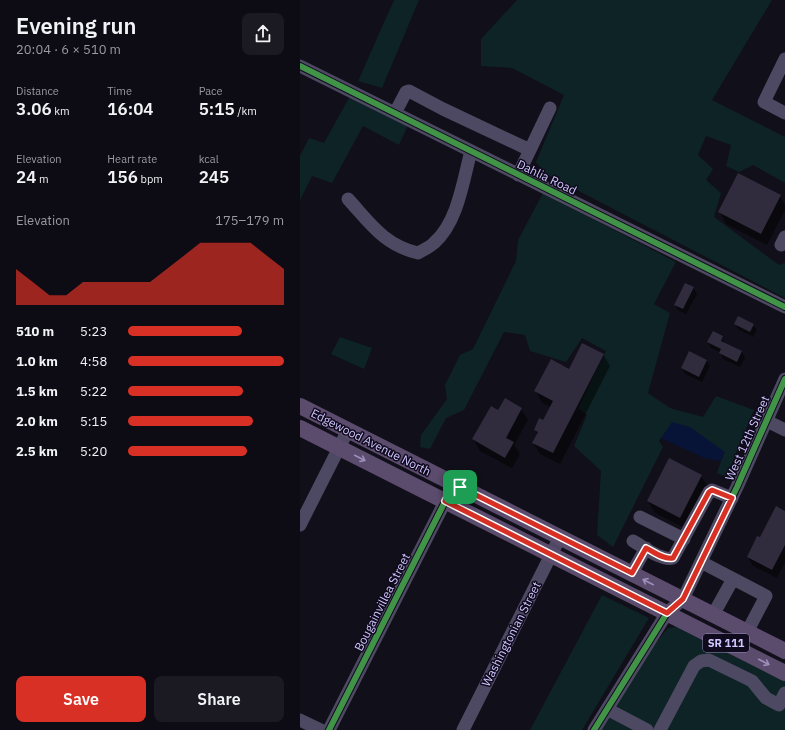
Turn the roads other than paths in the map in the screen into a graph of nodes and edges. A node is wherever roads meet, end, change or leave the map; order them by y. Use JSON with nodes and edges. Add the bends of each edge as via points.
{"nodes":[{"id":1,"x":785,"y":58,"type":"edge"},
{"id":2,"x":300,"y":66,"type":"edge"},
{"id":3,"x":550,"y":108,"type":"dead end"},
{"id":4,"x":395,"y":113,"type":"junction"},
{"id":5,"x":785,"y":113,"type":"edge"},
{"id":6,"x":530,"y":150,"type":"junction"},
{"id":7,"x":471,"y":152,"type":"junction"},
{"id":8,"x":518,"y":175,"type":"junction"},
{"id":9,"x":348,"y":199,"type":"dead end"},
{"id":10,"x":785,"y":308,"type":"edge"},
{"id":11,"x":784,"y":382,"type":"edge"},
{"id":12,"x":300,"y":406,"type":"edge"},
{"id":13,"x":767,"y":421,"type":"junction"},
{"id":14,"x":300,"y":428,"type":"edge"},
{"id":15,"x":348,"y":430,"type":"junction"},
{"id":16,"x":785,"y":430,"type":"edge"},
{"id":17,"x":339,"y":448,"type":"junction"},
{"id":18,"x":454,"y":484,"type":"junction"},
{"id":19,"x":732,"y":498,"type":"junction"},
{"id":20,"x":445,"y":501,"type":"junction"},
{"id":21,"x":640,"y":517,"type":"dead end"},
{"id":22,"x":300,"y":525,"type":"edge"},
{"id":23,"x":560,"y":537,"type":"junction"},
{"id":24,"x":684,"y":539,"type":"junction"},
{"id":25,"x":633,"y":542,"type":"dead end"},
{"id":26,"x":646,"y":548,"type":"junction"},
{"id":27,"x":551,"y":555,"type":"junction"},
{"id":28,"x":701,"y":562,"type":"junction"},
{"id":29,"x":632,"y":573,"type":"junction"},
{"id":30,"x":733,"y":579,"type":"junction"},
{"id":31,"x":683,"y":599,"type":"junction"},
{"id":32,"x":667,"y":613,"type":"junction"},
{"id":33,"x":713,"y":615,"type":"junction"},
{"id":34,"x":747,"y":632,"type":"junction"},
{"id":35,"x":785,"y":651,"type":"edge"},
{"id":36,"x":785,"y":673,"type":"edge"},
{"id":37,"x":785,"y":693,"type":"edge"},
{"id":38,"x":607,"y":709,"type":"junction"},
{"id":39,"x":300,"y":720,"type":"edge"},
{"id":40,"x":321,"y":730,"type":"edge"},
{"id":41,"x":330,"y":730,"type":"edge"},
{"id":42,"x":463,"y":730,"type":"edge"},
{"id":43,"x":594,"y":730,"type":"edge"},
{"id":44,"x":647,"y":730,"type":"edge"},
{"id":45,"x":660,"y":730,"type":"edge"}],
"edges":[{"from":1,"to":5,"type":"street","via":[[764,102]]},
{"from":2,"to":4,"type":"street","name":"Dahlia Road"},
{"from":3,"to":6,"type":"street"},
{"from":4,"to":6,"type":"street","via":[[409,91]]},
{"from":4,"to":7,"type":"street","name":"Dahlia Road"},
{"from":6,"to":8,"type":"street"},
{"from":7,"to":8,"type":"street","name":"Dahlia Road"},
{"from":7,"to":9,"type":"street","via":[[454,211],[434,243],[418,253],[402,249],[380,234]]},
{"from":8,"to":10,"type":"street","name":"Dahlia Road"},
{"from":11,"to":13,"type":"street","name":"West 12th Street"},
{"from":12,"to":15,"type":"main road","name":"Edgewood Avenue North","number":"SR 111"},
{"from":13,"to":16,"type":"street"},
{"from":13,"to":19,"type":"street","name":"West 12th Street"},
{"from":14,"to":17,"type":"main road","name":"Edgewood Avenue North","number":"SR 111"},
{"from":15,"to":17,"type":"street"},
{"from":15,"to":18,"type":"main road","name":"Edgewood Avenue North","number":"SR 111"},
{"from":17,"to":20,"type":"main road","name":"Edgewood Avenue North","number":"SR 111","one_way":true},
{"from":17,"to":22,"type":"street"},
{"from":18,"to":20,"type":"street","name":"Bougainvillea Street"},
{"from":18,"to":23,"type":"main road","name":"Edgewood Avenue North","number":"SR 111"},
{"from":19,"to":24,"type":"street","via":[[712,490],[709,492]]},
{"from":19,"to":28,"type":"street","name":"West 12th Street"},
{"from":20,"to":27,"type":"main road","name":"Edgewood Avenue North","number":"SR 111"},
{"from":20,"to":41,"type":"street","name":"Bougainvillea Street"},
{"from":21,"to":24,"type":"street"},
{"from":23,"to":27,"type":"street","name":"Washingtonian Street"},
{"from":23,"to":29,"type":"main road","name":"Edgewood Avenue North","number":"SR 111"},
{"from":24,"to":26,"type":"street","via":[[673,558],[669,559]]},
{"from":25,"to":26,"type":"street"},
{"from":26,"to":29,"type":"street"},
{"from":27,"to":32,"type":"main road","name":"Edgewood Avenue North","number":"SR 111"},
{"from":27,"to":42,"type":"street","name":"Washingtonian Street"},
{"from":28,"to":30,"type":"street"},
{"from":28,"to":31,"type":"street","name":"West 12th Street"},
{"from":31,"to":29,"type":"main road","name":"Edgewood Avenue North","number":"SR 111","one_way":true},
{"from":30,"to":33,"type":"street"},
{"from":30,"to":34,"type":"street","via":[[766,596]]},
{"from":31,"to":32,"type":"street","name":"West 12th Street"},
{"from":31,"to":33,"type":"main road","name":"Edgewood Avenue North","number":"SR 111"},
{"from":32,"to":36,"type":"main road","name":"Edgewood Avenue North","number":"SR 111","one_way":true},
{"from":32,"to":38,"type":"street","name":"West 12th Street"},
{"from":33,"to":34,"type":"main road","name":"Edgewood Avenue North","number":"SR 111"},
{"from":34,"to":35,"type":"main road","name":"Edgewood Avenue North","number":"SR 111"},
{"from":37,"to":45,"type":"street","via":[[779,705],[766,698],[752,681],[709,660],[701,661],[694,666]]},
{"from":38,"to":43,"type":"street","name":"West 12th Street"},
{"from":38,"to":44,"type":"street"},
{"from":39,"to":40,"type":"street"}]}
